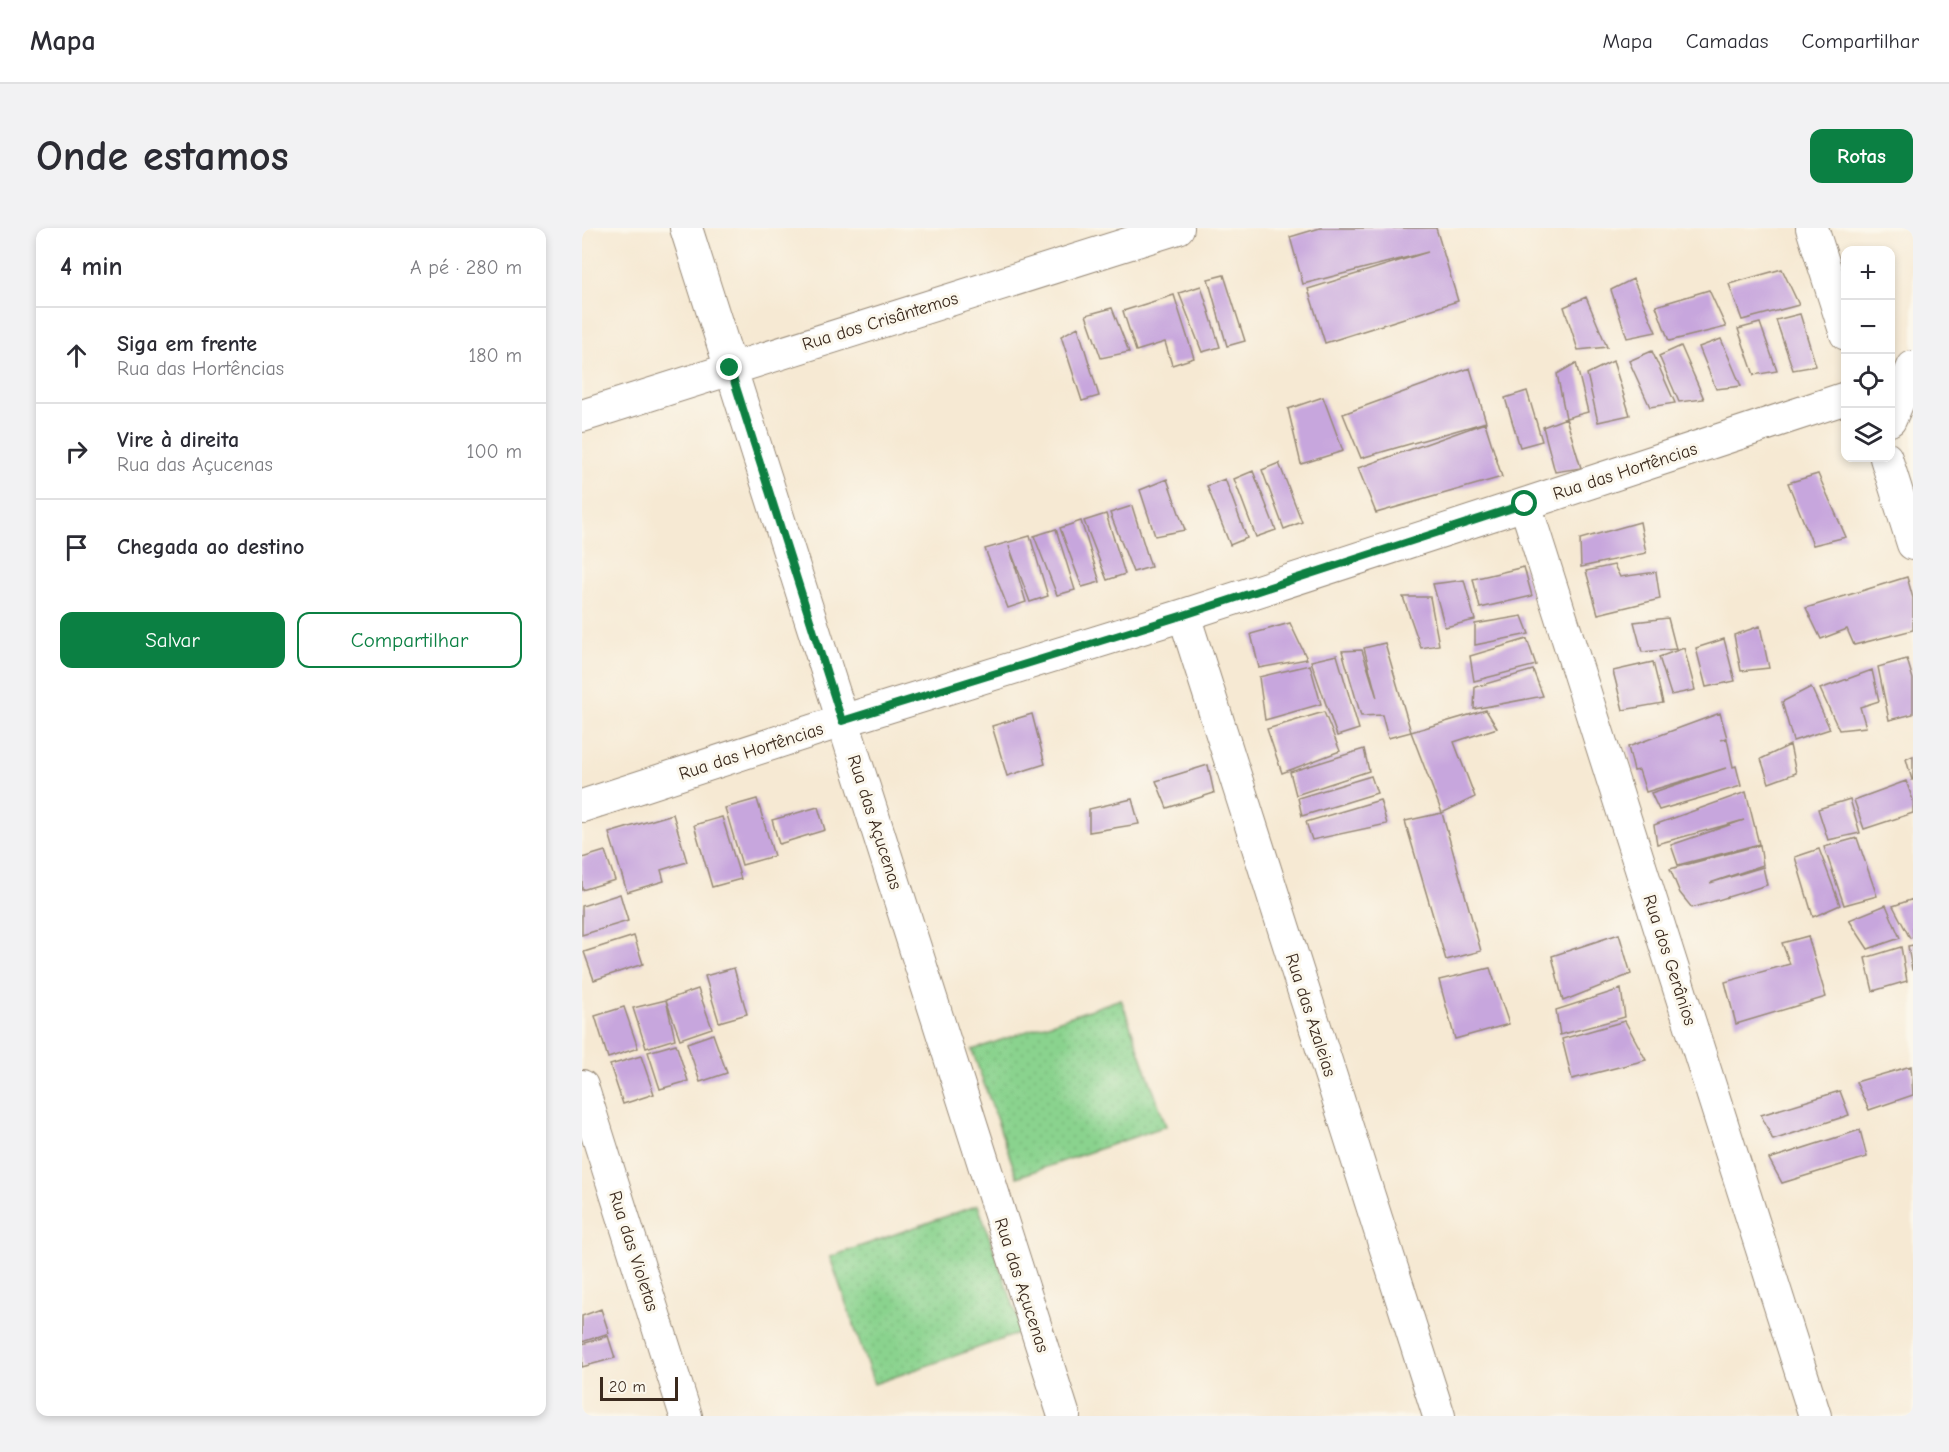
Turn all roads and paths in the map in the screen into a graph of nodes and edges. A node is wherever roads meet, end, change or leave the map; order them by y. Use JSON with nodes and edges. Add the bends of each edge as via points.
{"nodes":[{"id":1,"x":686,"y":228,"type":"edge"},
{"id":2,"x":1178,"y":228,"type":"edge"},
{"id":3,"x":1812,"y":228,"type":"edge"},
{"id":4,"x":1841,"y":321,"type":"edge"},
{"id":5,"x":1913,"y":367,"type":"edge"},
{"id":6,"x":730,"y":368,"type":"junction"},
{"id":7,"x":1841,"y":399,"type":"edge"},
{"id":8,"x":1895,"y":408,"type":"edge"},
{"id":9,"x":582,"y":416,"type":"edge"},
{"id":10,"x":1887,"y":462,"type":"edge"},
{"id":11,"x":1525,"y":504,"type":"junction"},
{"id":12,"x":1913,"y":544,"type":"edge"},
{"id":13,"x":1184,"y":615,"type":"junction"},
{"id":14,"x":842,"y":721,"type":"junction"},
{"id":15,"x":582,"y":806,"type":"edge"},
{"id":16,"x":582,"y":1086,"type":"edge"},
{"id":17,"x":686,"y":1416,"type":"edge"},
{"id":18,"x":1064,"y":1416,"type":"edge"},
{"id":19,"x":1439,"y":1416,"type":"edge"},
{"id":20,"x":1815,"y":1416,"type":"edge"}],
"edges":[{"from":1,"to":6,"type":"street","name":"Rua das Açucenas"},
{"from":2,"to":6,"type":"street","name":"Rua dos Crisântemos"},
{"from":3,"to":4,"type":"street"},
{"from":5,"to":8,"type":"street"},
{"from":6,"to":9,"type":"street","name":"Rua dos Crisântemos"},
{"from":6,"to":14,"type":"street","name":"Rua das Açucenas"},
{"from":7,"to":11,"type":"street","name":"Rua das Hortências"},
{"from":10,"to":12,"type":"street"},
{"from":11,"to":13,"type":"street","name":"Rua das Hortências"},
{"from":11,"to":20,"type":"street","name":"Rua dos Gerânios"},
{"from":13,"to":14,"type":"street","name":"Rua das Hortências"},
{"from":13,"to":19,"type":"street","name":"Rua das Azaleias"},
{"from":14,"to":15,"type":"street","name":"Rua das Hortências"},
{"from":14,"to":18,"type":"street","name":"Rua das Açucenas"},
{"from":16,"to":17,"type":"street","name":"Rua das Violetas"}]}
